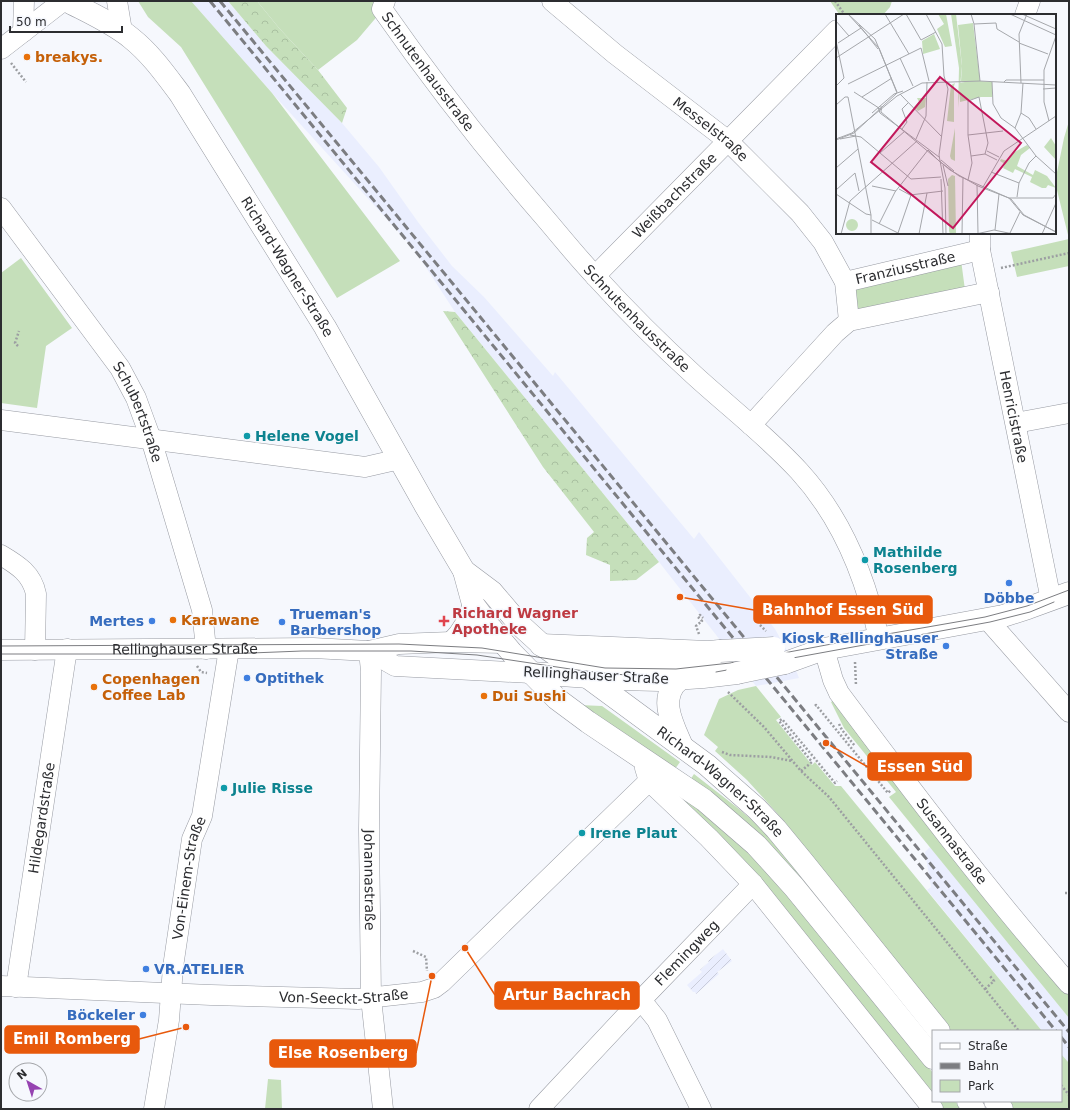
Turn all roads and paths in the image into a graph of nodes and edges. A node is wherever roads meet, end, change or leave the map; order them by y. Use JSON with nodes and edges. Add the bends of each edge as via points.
{"nodes":[{"id":1,"x":24,"y":1,"type":"edge"},
{"id":2,"x":63,"y":1,"type":"edge"},
{"id":3,"x":67,"y":1,"type":"edge"},
{"id":4,"x":117,"y":1,"type":"edge"},
{"id":5,"x":385,"y":1,"type":"edge"},
{"id":6,"x":552,"y":1,"type":"edge"},
{"id":7,"x":835,"y":1,"type":"edge"},
{"id":8,"x":1030,"y":1,"type":"edge"},
{"id":9,"x":844,"y":14,"type":"edge"},
{"id":10,"x":1025,"y":14,"type":"edge"},
{"id":11,"x":122,"y":31,"type":"junction"},
{"id":12,"x":836,"y":31,"type":"edge"},
{"id":13,"x":23,"y":32,"type":"junction"},
{"id":14,"x":5,"y":55,"type":"edge"},
{"id":15,"x":26,"y":82,"type":"dead end"},
{"id":16,"x":727,"y":140,"type":"junction"},
{"id":17,"x":1,"y":208,"type":"edge"},
{"id":18,"x":980,"y":241,"type":"edge"},
{"id":19,"x":1069,"y":252,"type":"edge"},
{"id":20,"x":985,"y":272,"type":"junction"},
{"id":21,"x":595,"y":276,"type":"junction"},
{"id":22,"x":845,"y":282,"type":"junction"},
{"id":23,"x":989,"y":292,"type":"junction"},
{"id":24,"x":849,"y":321,"type":"junction"},
{"id":25,"x":19,"y":331,"type":"dead end"},
{"id":26,"x":18,"y":346,"type":"dead end"},
{"id":27,"x":1069,"y":412,"type":"edge"},
{"id":28,"x":1,"y":420,"type":"edge"},
{"id":29,"x":1016,"y":423,"type":"junction"},
{"id":30,"x":751,"y":425,"type":"junction"},
{"id":31,"x":151,"y":439,"type":"junction"},
{"id":32,"x":400,"y":459,"type":"junction"},
{"id":33,"x":1,"y":555,"type":"edge"},
{"id":34,"x":464,"y":570,"type":"junction"},
{"id":35,"x":1060,"y":597,"type":"edge"},
{"id":36,"x":473,"y":604,"type":"junction"},
{"id":37,"x":702,"y":618,"type":"dead end"},
{"id":38,"x":987,"y":619,"type":"junction"},
{"id":39,"x":879,"y":639,"type":"junction"},
{"id":40,"x":451,"y":642,"type":"junction"},
{"id":41,"x":504,"y":643,"type":"junction"},
{"id":42,"x":853,"y":643,"type":"junction"},
{"id":43,"x":542,"y":645,"type":"junction"},
{"id":44,"x":67,"y":649,"type":"junction"},
{"id":45,"x":206,"y":649,"type":"junction"},
{"id":46,"x":229,"y":649,"type":"junction"},
{"id":47,"x":824,"y":649,"type":"junction"},
{"id":48,"x":1,"y":650,"type":"edge"},
{"id":49,"x":35,"y":650,"type":"junction"},
{"id":50,"x":369,"y":651,"type":"junction"},
{"id":51,"x":724,"y":665,"type":"junction"},
{"id":52,"x":201,"y":672,"type":"dead end"},
{"id":53,"x":207,"y":673,"type":"dead end"},
{"id":54,"x":531,"y":673,"type":"junction"},
{"id":55,"x":586,"y":676,"type":"junction"},
{"id":56,"x":680,"y":679,"type":"junction"},
{"id":57,"x":856,"y":690,"type":"dead end"},
{"id":58,"x":815,"y":706,"type":"dead end"},
{"id":59,"x":1069,"y":712,"type":"edge"},
{"id":60,"x":836,"y":718,"type":"dead end"},
{"id":61,"x":682,"y":746,"type":"junction"},
{"id":62,"x":857,"y":748,"type":"dead end"},
{"id":63,"x":717,"y":749,"type":"dead end"},
{"id":64,"x":640,"y":757,"type":"junction"},
{"id":65,"x":792,"y":761,"type":"junction"},
{"id":66,"x":801,"y":771,"type":"junction"},
{"id":67,"x":649,"y":780,"type":"junction"},
{"id":68,"x":837,"y":781,"type":"dead end"},
{"id":69,"x":886,"y":784,"type":"dead end"},
{"id":70,"x":753,"y":884,"type":"junction"},
{"id":71,"x":1065,"y":892,"type":"dead end"},
{"id":72,"x":1069,"y":893,"type":"edge"},
{"id":73,"x":413,"y":951,"type":"dead end"},
{"id":74,"x":990,"y":976,"type":"dead end"},
{"id":75,"x":1069,"y":984,"type":"edge"},
{"id":76,"x":8,"y":987,"type":"edge"},
{"id":77,"x":434,"y":988,"type":"junction"},
{"id":78,"x":986,"y":989,"type":"junction"},
{"id":79,"x":171,"y":992,"type":"junction"},
{"id":80,"x":371,"y":998,"type":"junction"},
{"id":81,"x":641,"y":1000,"type":"junction"},
{"id":82,"x":938,"y":1030,"type":"edge"},
{"id":83,"x":1018,"y":1030,"type":"edge"},
{"id":84,"x":932,"y":1057,"type":"edge"},
{"id":85,"x":1062,"y":1086,"type":"edge"},
{"id":86,"x":1069,"y":1095,"type":"edge"},
{"id":87,"x":154,"y":1109,"type":"edge"},
{"id":88,"x":383,"y":1109,"type":"edge"},
{"id":89,"x":539,"y":1109,"type":"edge"},
{"id":90,"x":702,"y":1109,"type":"edge"},
{"id":91,"x":933,"y":1109,"type":"edge"}],
"edges":[{"from":1,"to":13,"type":"street"},
{"from":2,"to":13,"type":"street"},
{"from":3,"to":11,"type":"main road","name":"Richard-Wagner-Straße"},
{"from":4,"to":11,"type":"street"},
{"from":5,"to":21,"type":"street","name":"Schnutenhausstraße","via":[[382,9],[480,140]]},
{"from":6,"to":16,"type":"street","name":"Messelstraße","via":[[615,54]]},
{"from":7,"to":9,"type":"path"},
{"from":8,"to":10,"type":"street"},
{"from":11,"to":32,"type":"main road","name":"Richard-Wagner-Straße","via":[[150,56],[184,101],[325,327]]},
{"from":12,"to":16,"type":"street","name":"Weißbachstraße"},
{"from":13,"to":14,"type":"street"},
{"from":14,"to":15,"type":"path"},
{"from":16,"to":21,"type":"street","name":"Weißbachstraße"},
{"from":16,"to":22,"type":"street","name":"Messelstraße","via":[[800,213],[822,242]]},
{"from":17,"to":31,"type":"street","name":"Schubertstraße","via":[[120,368],[136,398]]},
{"from":18,"to":20,"type":"street","name":"Henricistraße"},
{"from":18,"to":22,"type":"street","name":"Franziusstraße"},
{"from":19,"to":20,"type":"path"},
{"from":20,"to":23,"type":"street","name":"Henricistraße"},
{"from":21,"to":30,"type":"street","name":"Schnutenhausstraße","via":[[694,374]]},
{"from":22,"to":24,"type":"street","name":"Franziusstraße"},
{"from":23,"to":24,"type":"street"},
{"from":23,"to":29,"type":"street","name":"Henricistraße"},
{"from":24,"to":30,"type":"street"},
{"from":25,"to":26,"type":"path","via":[[15,343]]},
{"from":27,"to":29,"type":"street"},
{"from":28,"to":31,"type":"street"},
{"from":29,"to":35,"type":"street","name":"Henricistraße","via":[[1040,549]]},
{"from":30,"to":39,"type":"street","name":"Schnutenhausstraße","via":[[800,472],[838,524],[857,562]]},
{"from":31,"to":32,"type":"street","via":[[365,467]]},
{"from":31,"to":45,"type":"street","name":"Schubertstraße","via":[[202,610]]},
{"from":32,"to":34,"type":"main road","name":"Richard-Wagner-Straße"},
{"from":33,"to":49,"type":"street","via":[[20,567],[30,577],[34,588]]},
{"from":34,"to":36,"type":"main road","name":"Richard-Wagner-Straße"},
{"from":34,"to":43,"type":"main road","name":"Richard-Wagner-Straße","via":[[492,592],[520,625]]},
{"from":35,"to":38,"type":"main road","name":"Rellinghauser Straße","via":[[1018,612]]},
{"from":36,"to":40,"type":"street","via":[[464,626]]},
{"from":36,"to":41,"type":"main road","name":"Richard-Wagner-Straße"},
{"from":37,"to":51,"type":"path","via":[[700,615],[698,617],[702,621],[696,626]]},
{"from":38,"to":39,"type":"main road","name":"Rellinghauser Straße"},
{"from":38,"to":59,"type":"street"},
{"from":39,"to":42,"type":"main road","name":"Rellinghauser Straße"},
{"from":40,"to":41,"type":"street","name":"Rellinghauser Straße"},
{"from":40,"to":50,"type":"street","name":"Rellinghauser Straße","via":[[399,644]]},
{"from":41,"to":43,"type":"main road","name":"Rellinghauser Straße"},
{"from":41,"to":54,"type":"main road","name":"Richard-Wagner-Straße"},
{"from":42,"to":47,"type":"main road","name":"Rellinghauser Straße"},
{"from":42,"to":57,"type":"path"},
{"from":43,"to":51,"type":"main road","name":"Rellinghauser Straße"},
{"from":43,"to":55,"type":"main road","name":"Richard-Wagner-Straße"},
{"from":44,"to":45,"type":"street","name":"Rellinghauser Straße"},
{"from":44,"to":49,"type":"street","name":"Rellinghauser Straße"},
{"from":44,"to":76,"type":"street","name":"Hildegardstraße"},
{"from":45,"to":46,"type":"street","name":"Rellinghauser Straße"},
{"from":46,"to":50,"type":"street","name":"Rellinghauser Straße","via":[[313,648]]},
{"from":46,"to":79,"type":"street","name":"Von-Einem-Straße","via":[[202,816],[192,839]]},
{"from":47,"to":51,"type":"main road","name":"Rellinghauser Straße","bridge":true},
{"from":47,"to":75,"type":"street","name":"Susannastraße","via":[[839,693],[906,784]]},
{"from":48,"to":49,"type":"street","name":"Rellinghauser Straße"},
{"from":50,"to":54,"type":"street","name":"Rellinghauser Straße","via":[[395,666]]},
{"from":50,"to":80,"type":"street","name":"Johannastraße"},
{"from":51,"to":56,"type":"main road","name":"Rellinghauser Straße"},
{"from":51,"to":65,"type":"path","via":[[764,727]]},
{"from":52,"to":53,"type":"path","name":"Rellinghauser Straße"},
{"from":54,"to":55,"type":"main road","name":"Rellinghauser Straße"},
{"from":54,"to":64,"type":"main road","name":"Richard-Wagner-Straße","via":[[557,699]]},
{"from":55,"to":56,"type":"main road","name":"Rellinghauser Straße","via":[[619,680]]},
{"from":55,"to":61,"type":"main road","name":"Richard-Wagner-Straße"},
{"from":56,"to":61,"type":"main road","via":[[671,690],[668,707],[670,720]]},
{"from":58,"to":69,"type":"path","via":[[888,793],[891,790]]},
{"from":60,"to":62,"type":"path"},
{"from":61,"to":82,"type":"main road","name":"Richard-Wagner-Straße","via":[[732,786],[776,829]]},
{"from":63,"to":65,"type":"path","via":[[730,755],[771,756]]},
{"from":64,"to":67,"type":"street"},
{"from":64,"to":84,"type":"main road","name":"Richard-Wagner-Straße","via":[[704,800],[756,845],[794,887]]},
{"from":65,"to":66,"type":"path"},
{"from":66,"to":68,"type":"path","via":[[812,762],[780,721],[782,719],[835,783]]},
{"from":66,"to":78,"type":"path","via":[[829,797]]},
{"from":67,"to":70,"type":"street"},
{"from":67,"to":77,"type":"street","name":"Von-Seeckt-Straße"},
{"from":70,"to":81,"type":"street","name":"Flemingweg"},
{"from":70,"to":91,"type":"street"},
{"from":71,"to":72,"type":"path"},
{"from":73,"to":77,"type":"path","via":[[426,957],[428,974]]},
{"from":74,"to":78,"type":"path","via":[[994,981]]},
{"from":76,"to":79,"type":"street","name":"Von-Seeckt-Straße"},
{"from":77,"to":80,"type":"street","name":"Von-Seeckt-Straße","via":[[422,992]]},
{"from":78,"to":83,"type":"path"},
{"from":79,"to":80,"type":"street","name":"Von-Seeckt-Straße"},
{"from":79,"to":87,"type":"street","name":"Von-Einem-Straße","via":[[169,1020]]},
{"from":80,"to":88,"type":"street","name":"Johannastraße"},
{"from":81,"to":89,"type":"street","name":"Flemingweg"},
{"from":81,"to":90,"type":"street","via":[[657,1020]]},
{"from":85,"to":86,"type":"path"}]}
